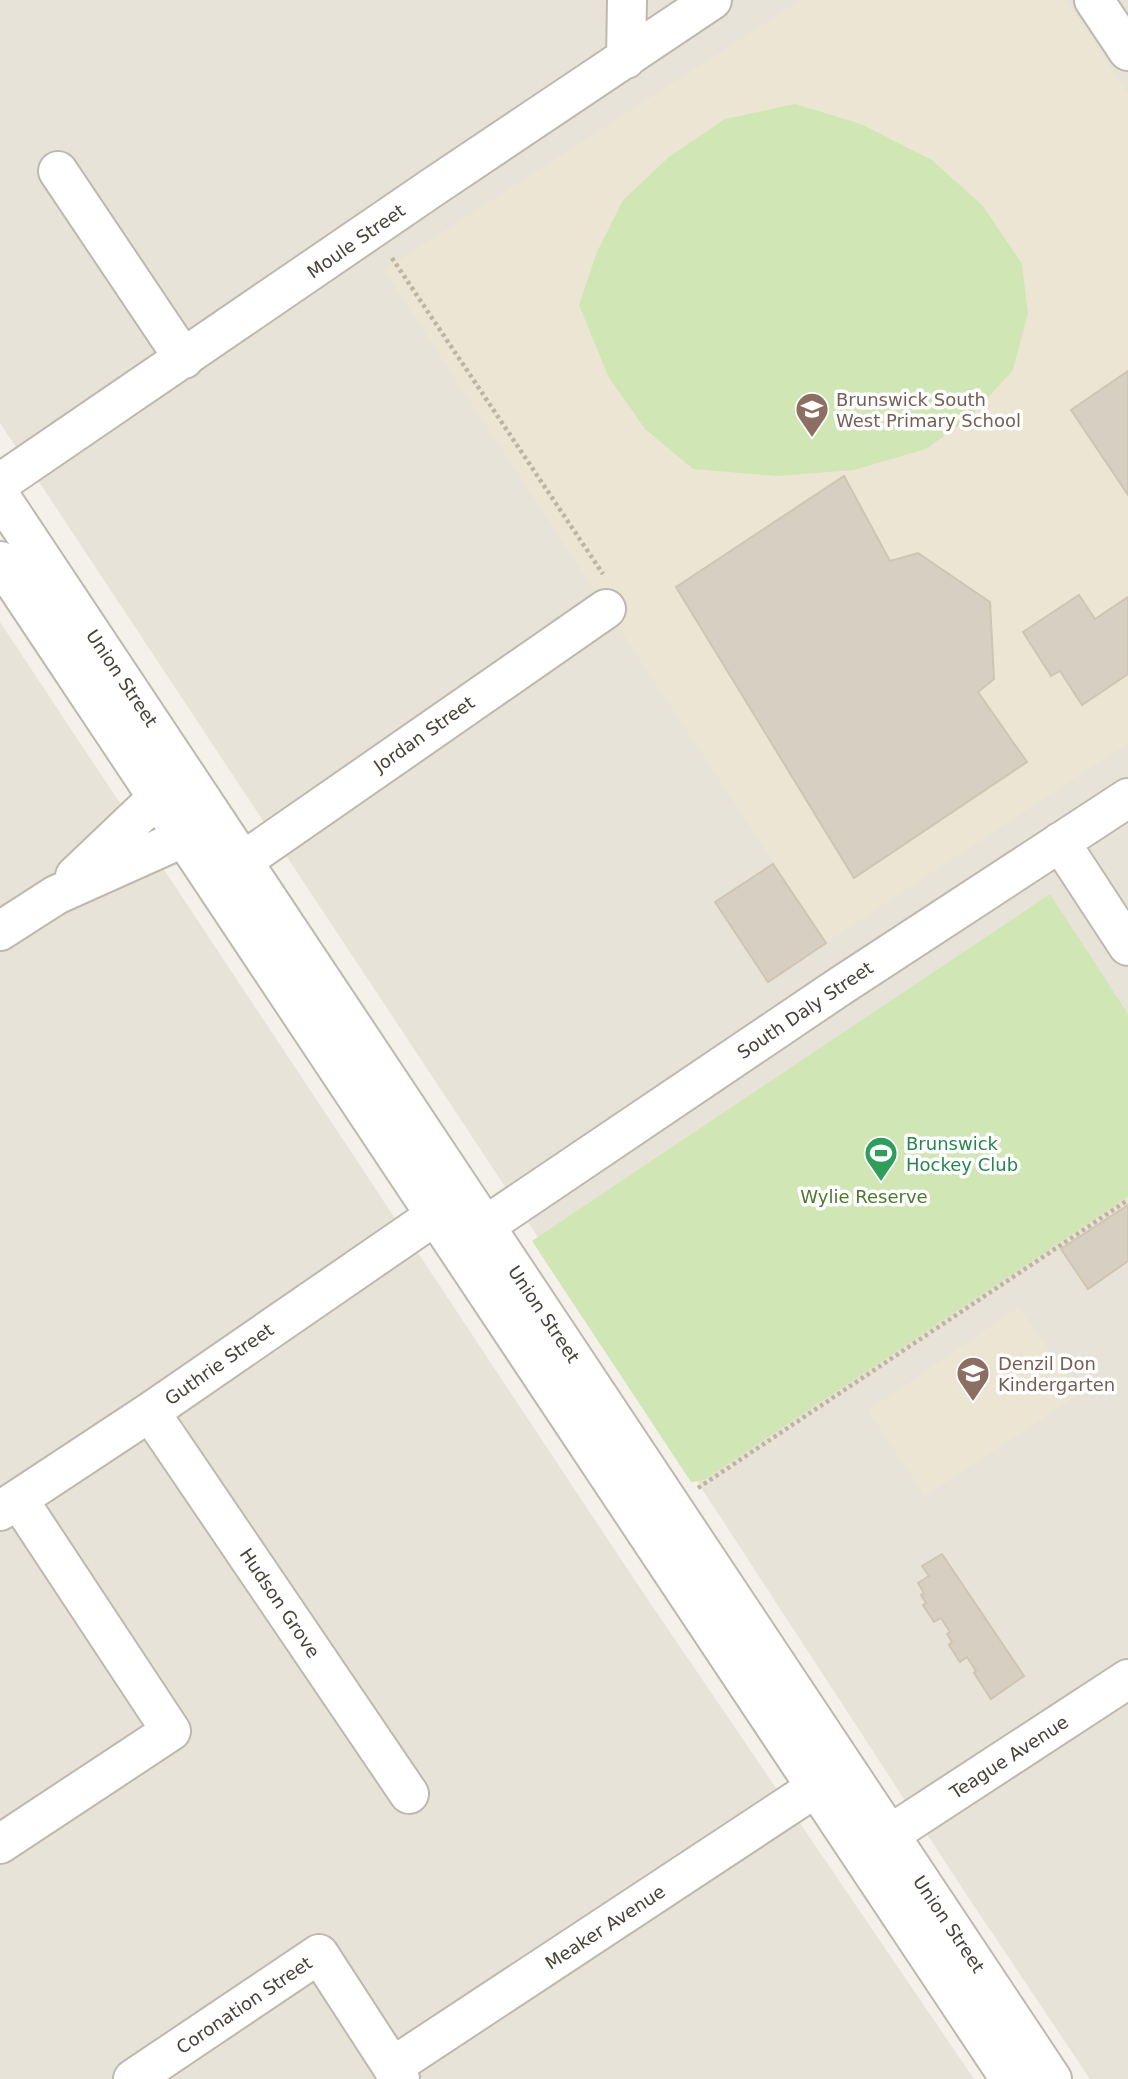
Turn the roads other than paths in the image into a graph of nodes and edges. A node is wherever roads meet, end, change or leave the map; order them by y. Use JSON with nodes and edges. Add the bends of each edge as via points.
{"nodes":[{"id":1,"x":627,"y":0,"type":"edge"},
{"id":2,"x":712,"y":0,"type":"edge"},
{"id":3,"x":1094,"y":0,"type":"edge"},
{"id":4,"x":1128,"y":51,"type":"edge"},
{"id":5,"x":626,"y":59,"type":"junction"},
{"id":6,"x":58,"y":171,"type":"dead end"},
{"id":7,"x":184,"y":359,"type":"junction"},
{"id":8,"x":0,"y":483,"type":"edge"},
{"id":9,"x":0,"y":496,"type":"edge"},
{"id":10,"x":0,"y":561,"type":"edge"},
{"id":11,"x":605,"y":592,"type":"road end"},
{"id":12,"x":1128,"y":797,"type":"edge"},
{"id":13,"x":157,"y":798,"type":"junction"},
{"id":14,"x":183,"y":838,"type":"junction"},
{"id":15,"x":1060,"y":842,"type":"junction"},
{"id":16,"x":228,"y":871,"type":"junction"},
{"id":17,"x":56,"y":895,"type":"junction"},
{"id":18,"x":0,"y":932,"type":"edge"},
{"id":19,"x":1128,"y":946,"type":"edge"},
{"id":20,"x":436,"y":1214,"type":"junction"},
{"id":21,"x":485,"y":1226,"type":"junction"},
{"id":22,"x":150,"y":1412,"type":"junction"},
{"id":23,"x":9,"y":1505,"type":"edge"},
{"id":24,"x":1128,"y":1679,"type":"edge"},
{"id":25,"x":832,"y":1778,"type":"junction"},
{"id":26,"x":409,"y":1794,"type":"dead end"},
{"id":27,"x":889,"y":1835,"type":"junction"},
{"id":28,"x":0,"y":1844,"type":"edge"},
{"id":29,"x":396,"y":2073,"type":"edge"},
{"id":30,"x":133,"y":2079,"type":"edge"},
{"id":31,"x":1010,"y":2079,"type":"edge"},
{"id":32,"x":1052,"y":2079,"type":"edge"}],
"edges":[{"from":1,"to":5,"type":"street"},
{"from":2,"to":5,"type":"street","name":"Moule Street"},
{"from":3,"to":4,"type":"street"},
{"from":5,"to":7,"type":"street","name":"Moule Street"},
{"from":6,"to":7,"type":"street"},
{"from":7,"to":8,"type":"street","name":"Moule Street"},
{"from":9,"to":16,"type":"street","name":"Union Street"},
{"from":10,"to":13,"type":"street","name":"Union Street"},
{"from":11,"to":16,"type":"street","name":"Jordan Street"},
{"from":12,"to":15,"type":"street","name":"South Daly Street"},
{"from":13,"to":14,"type":"street","name":"Union Street"},
{"from":13,"to":17,"type":"street"},
{"from":14,"to":16,"type":"street","name":"Union Street"},
{"from":14,"to":17,"type":"street"},
{"from":15,"to":19,"type":"street"},
{"from":15,"to":21,"type":"street","name":"South Daly Street"},
{"from":16,"to":20,"type":"street","name":"Union Street"},
{"from":16,"to":21,"type":"street","name":"Union Street"},
{"from":17,"to":18,"type":"street"},
{"from":20,"to":22,"type":"street","name":"Guthrie Street"},
{"from":20,"to":25,"type":"street","name":"Union Street"},
{"from":21,"to":25,"type":"street","name":"Union Street"},
{"from":22,"to":23,"type":"street","name":"Guthrie Street"},
{"from":22,"to":26,"type":"street","name":"Hudson Grove"},
{"from":23,"to":28,"type":"street","via":[[171,1731]]},
{"from":24,"to":27,"type":"street","name":"Teague Avenue"},
{"from":25,"to":27,"type":"street","name":"Union Street"},
{"from":25,"to":29,"type":"street","name":"Meaker Avenue"},
{"from":25,"to":31,"type":"street","name":"Union Street"},
{"from":27,"to":32,"type":"street","name":"Union Street"},
{"from":29,"to":30,"type":"street","name":"Coronation Street","via":[[319,1954]]}]}
